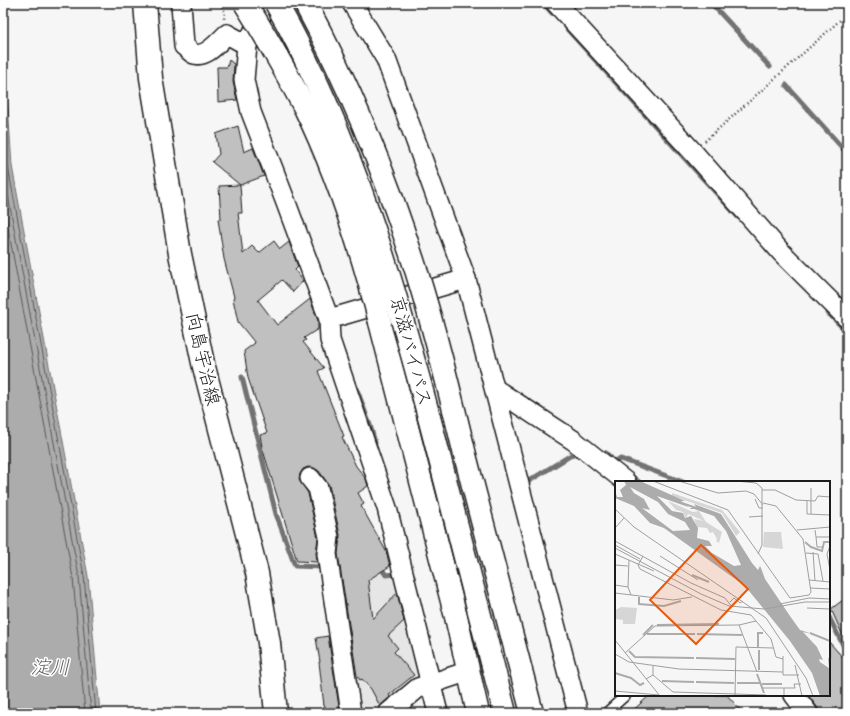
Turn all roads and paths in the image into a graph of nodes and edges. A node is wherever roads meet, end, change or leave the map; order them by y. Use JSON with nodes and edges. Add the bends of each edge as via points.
{"nodes":[{"id":1,"x":145,"y":3,"type":"edge"},
{"id":2,"x":181,"y":3,"type":"edge"},
{"id":3,"x":220,"y":3,"type":"edge"},
{"id":4,"x":245,"y":3,"type":"edge"},
{"id":5,"x":267,"y":3,"type":"edge"},
{"id":6,"x":276,"y":3,"type":"edge"},
{"id":7,"x":305,"y":3,"type":"edge"},
{"id":8,"x":352,"y":3,"type":"edge"},
{"id":9,"x":556,"y":3,"type":"edge"},
{"id":10,"x":847,"y":14,"type":"edge"},
{"id":11,"x":224,"y":20,"type":"dead end"},
{"id":12,"x":247,"y":45,"type":"junction"},
{"id":13,"x":693,"y":152,"type":"junction"},
{"id":14,"x":466,"y":279,"type":"junction"},
{"id":15,"x":847,"y":318,"type":"edge"},
{"id":16,"x":329,"y":319,"type":"junction"},
{"id":17,"x":495,"y":389,"type":"junction"},
{"id":18,"x":310,"y":478,"type":"dead end"},
{"id":19,"x":625,"y":481,"type":"edge"},
{"id":20,"x":471,"y":681,"type":"junction"},
{"id":21,"x":430,"y":684,"type":"junction"},
{"id":22,"x":625,"y":696,"type":"edge"},
{"id":23,"x":795,"y":696,"type":"edge"},
{"id":24,"x":276,"y":713,"type":"edge"},
{"id":25,"x":351,"y":713,"type":"edge"},
{"id":26,"x":388,"y":713,"type":"edge"},
{"id":27,"x":438,"y":713,"type":"edge"},
{"id":28,"x":478,"y":713,"type":"edge"},
{"id":29,"x":482,"y":713,"type":"edge"},
{"id":30,"x":505,"y":713,"type":"edge"},
{"id":31,"x":532,"y":713,"type":"edge"},
{"id":32,"x":578,"y":713,"type":"edge"},
{"id":33,"x":606,"y":713,"type":"edge"},
{"id":34,"x":808,"y":713,"type":"edge"}],
"edges":[{"from":1,"to":24,"type":"main road","name":"向島宇治線","via":[[151,78],[180,254],[203,363],[257,573],[269,643]]},
{"from":2,"to":12,"type":"street","via":[[184,46],[193,54],[210,50],[227,34]]},
{"from":3,"to":11,"type":"path"},
{"from":4,"to":20,"type":"main road","bridge":true,"via":[[305,109],[344,204],[380,322]]},
{"from":5,"to":12,"type":"street"},
{"from":6,"to":30,"type":"main road","name":"京滋バイパス","bridge":true,"via":[[314,76],[339,134],[391,278]]},
{"from":7,"to":31,"type":"main road","name":"京滋バイパス","bridge":true,"via":[[335,60],[371,143],[416,270]]},
{"from":8,"to":14,"type":"street","via":[[386,59]]},
{"from":9,"to":13,"type":"street"},
{"from":10,"to":13,"type":"path"},
{"from":12,"to":16,"type":"street","via":[[244,80],[251,112]]},
{"from":13,"to":15,"type":"street","via":[[781,252]]},
{"from":14,"to":16,"type":"street"},
{"from":14,"to":17,"type":"street"},
{"from":16,"to":21,"type":"street","via":[[330,340],[387,508]]},
{"from":17,"to":19,"type":"street","via":[[573,440]]},
{"from":17,"to":32,"type":"street"},
{"from":18,"to":25,"type":"street","via":[[318,488],[329,537],[327,554]]},
{"from":20,"to":21,"type":"street"},
{"from":20,"to":28,"type":"main road"},
{"from":20,"to":29,"type":"main road"},
{"from":21,"to":26,"type":"street","via":[[418,688]]},
{"from":21,"to":27,"type":"street"},
{"from":22,"to":33,"type":"lane"},
{"from":23,"to":34,"type":"street"}]}
